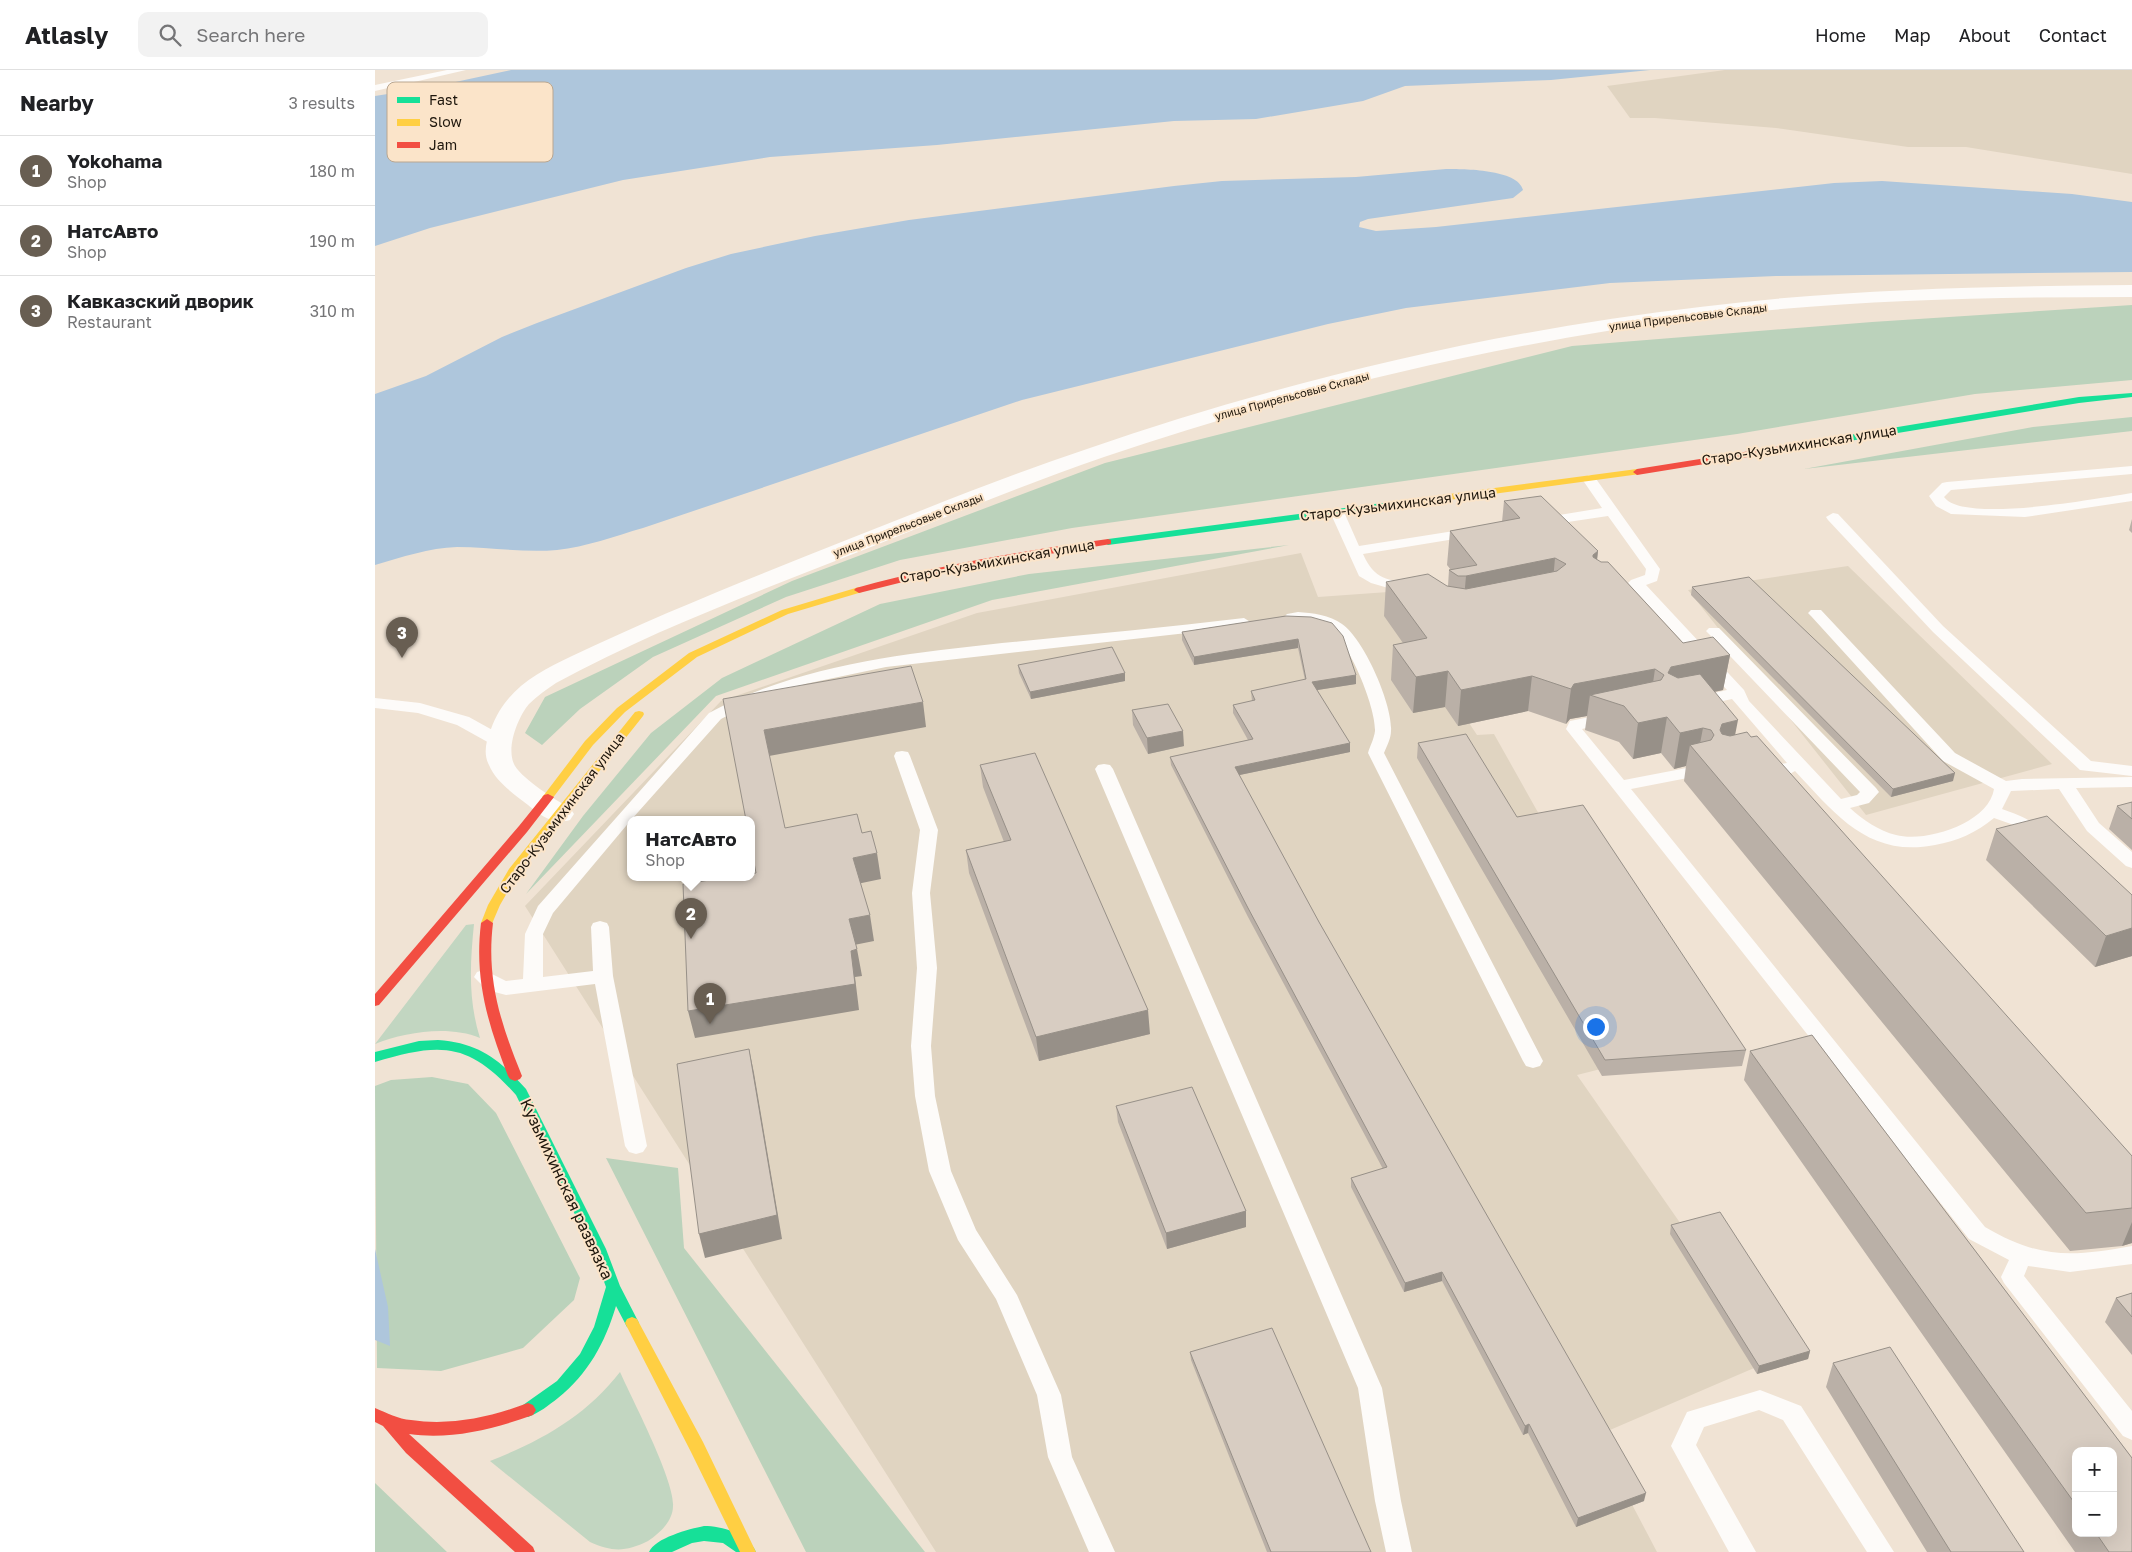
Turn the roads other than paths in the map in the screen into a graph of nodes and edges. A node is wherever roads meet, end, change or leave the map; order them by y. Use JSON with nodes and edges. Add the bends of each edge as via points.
{"nodes":[{"id":1,"x":461,"y":70,"type":"edge"},
{"id":2,"x":404,"y":82,"type":"edge"},
{"id":3,"x":2132,"y":291,"type":"edge"},
{"id":4,"x":2132,"y":395,"type":"edge"},
{"id":5,"x":2132,"y":470,"type":"edge"},
{"id":6,"x":1589,"y":479,"type":"junction"},
{"id":7,"x":2132,"y":497,"type":"edge"},
{"id":8,"x":1610,"y":511,"type":"junction"},
{"id":9,"x":1337,"y":512,"type":"junction"},
{"id":10,"x":1833,"y":517,"type":"dead end"},
{"id":11,"x":1524,"y":524,"type":"edge"},
{"id":12,"x":1486,"y":530,"type":"edge"},
{"id":13,"x":1354,"y":550,"type":"junction"},
{"id":14,"x":1636,"y":583,"type":"junction"},
{"id":15,"x":1617,"y":586,"type":"edge"},
{"id":16,"x":1419,"y":594,"type":"edge"},
{"id":17,"x":1816,"y":613,"type":"dead end"},
{"id":18,"x":1277,"y":618,"type":"edge"},
{"id":19,"x":1257,"y":621,"type":"edge"},
{"id":20,"x":1715,"y":631,"type":"dead end"},
{"id":21,"x":680,"y":666,"type":"junction"},
{"id":22,"x":1738,"y":693,"type":"junction"},
{"id":23,"x":375,"y":703,"type":"edge"},
{"id":24,"x":1682,"y":705,"type":"edge"},
{"id":25,"x":1625,"y":716,"type":"edge"},
{"id":26,"x":499,"y":741,"type":"junction"},
{"id":27,"x":1786,"y":751,"type":"junction"},
{"id":28,"x":1768,"y":755,"type":"edge"},
{"id":29,"x":902,"y":756,"type":"dead end"},
{"id":30,"x":1799,"y":765,"type":"junction"},
{"id":31,"x":1105,"y":769,"type":"dead end"},
{"id":32,"x":1697,"y":771,"type":"edge"},
{"id":33,"x":2132,"y":771,"type":"edge"},
{"id":34,"x":2132,"y":782,"type":"edge"},
{"id":35,"x":2064,"y":783,"type":"junction"},
{"id":36,"x":1621,"y":786,"type":"junction"},
{"id":37,"x":2003,"y":787,"type":"junction"},
{"id":38,"x":1791,"y":793,"type":"edge"},
{"id":39,"x":1838,"y":805,"type":"junction"},
{"id":40,"x":551,"y":809,"type":"junction"},
{"id":41,"x":1992,"y":812,"type":"junction"},
{"id":42,"x":627,"y":816,"type":"edge"},
{"id":43,"x":627,"y":816,"type":"edge"},
{"id":44,"x":2054,"y":850,"type":"edge"},
{"id":45,"x":2132,"y":862,"type":"edge"},
{"id":46,"x":599,"y":927,"type":"dead end"},
{"id":47,"x":603,"y":976,"type":"junction"},
{"id":48,"x":484,"y":977,"type":"junction"},
{"id":49,"x":533,"y":986,"type":"junction"},
{"id":50,"x":375,"y":1002,"type":"edge"},
{"id":51,"x":492,"y":1018,"type":"junction"},
{"id":52,"x":375,"y":1057,"type":"edge"},
{"id":53,"x":1533,"y":1061,"type":"dead end"},
{"id":54,"x":521,"y":1092,"type":"junction"},
{"id":55,"x":637,"y":1146,"type":"dead end"},
{"id":56,"x":2132,"y":1255,"type":"edge"},
{"id":57,"x":2022,"y":1256,"type":"junction"},
{"id":58,"x":613,"y":1287,"type":"junction"},
{"id":59,"x":376,"y":1416,"type":"edge"},
{"id":60,"x":389,"y":1423,"type":"junction"},
{"id":61,"x":2132,"y":1429,"type":"edge"},
{"id":62,"x":527,"y":1552,"type":"edge"},
{"id":63,"x":657,"y":1552,"type":"edge"},
{"id":64,"x":748,"y":1552,"type":"edge"},
{"id":65,"x":1102,"y":1552,"type":"edge"},
{"id":66,"x":1399,"y":1552,"type":"edge"},
{"id":67,"x":1743,"y":1552,"type":"edge"},
{"id":68,"x":1881,"y":1552,"type":"edge"}],
"edges":[{"from":1,"to":2,"type":"lane"},
{"from":3,"to":26,"type":"street","name":"улица Прирельсовые Склады","via":[[2045,291],[1866,299],[1756,307],[1637,321],[1412,364],[1247,406],[1054,467],[715,600],[607,648],[545,679],[523,695],[510,714]]},
{"from":4,"to":6,"type":"main road","name":"Старо-Кузьмихинская улица","via":[[2079,400]]},
{"from":5,"to":7,"type":"lane","via":[[1947,486],[1936,496],[1951,510],[2025,513]]},
{"from":6,"to":8,"type":"lane"},
{"from":6,"to":9,"type":"main road","name":"Старо-Кузьмихинская улица"},
{"from":8,"to":11,"type":"lane"},
{"from":8,"to":14,"type":"lane","via":[[1653,569],[1652,578]]},
{"from":9,"to":13,"type":"lane"},
{"from":9,"to":21,"type":"main road","name":"Старо-Кузьмихинская улица","via":[[998,558],[893,580],[785,612],[713,644]]},
{"from":10,"to":33,"type":"lane","via":[[1938,629],[2086,766]]},
{"from":12,"to":13,"type":"lane"},
{"from":13,"to":16,"type":"lane","via":[[1364,573]]},
{"from":14,"to":15,"type":"lane"},
{"from":14,"to":22,"type":"lane"},
{"from":17,"to":37,"type":"lane","via":[[1949,757]]},
{"from":18,"to":53,"type":"lane","via":[[1316,618],[1338,627],[1351,641],[1368,678],[1384,729],[1376,754]]},
{"from":19,"to":42,"type":"lane","via":[[996,648],[886,662],[805,677],[745,698],[715,716]]},
{"from":20,"to":39,"type":"lane","via":[[1870,792],[1863,799]]},
{"from":21,"to":40,"type":"main road","name":"Старо-Кузьмихинская улица"},
{"from":21,"to":40,"type":"main road","name":"Старо-Кузьмихинская улица","via":[[635,698],[589,743]]},
{"from":22,"to":24,"type":"lane"},
{"from":22,"to":27,"type":"lane","via":[[1741,702]]},
{"from":23,"to":26,"type":"lane","via":[[420,708],[463,721]]},
{"from":25,"to":36,"type":"lane","via":[[1577,724],[1574,729]]},
{"from":26,"to":40,"type":"street","via":[[500,762],[512,781]]},
{"from":27,"to":28,"type":"lane"},
{"from":27,"to":30,"type":"lane"},
{"from":29,"to":65,"type":"lane","via":[[929,830],[921,893],[927,968],[921,1046],[925,1096],[940,1171],[966,1234],[1006,1295],[1049,1395],[1061,1457]]},
{"from":30,"to":38,"type":"lane","via":[[1779,774]]},
{"from":30,"to":39,"type":"lane"},
{"from":31,"to":66,"type":"lane","via":[[1370,1388]]},
{"from":32,"to":36,"type":"lane"},
{"from":34,"to":35,"type":"lane"},
{"from":35,"to":37,"type":"lane"},
{"from":35,"to":45,"type":"lane","via":[[2093,827]]},
{"from":36,"to":57,"type":"lane","via":[[1977,1233],[1999,1248]]},
{"from":37,"to":41,"type":"lane","via":[[2003,798]]},
{"from":39,"to":41,"type":"lane","via":[[1867,831],[1885,840],[1911,844],[1967,830]]},
{"from":40,"to":48,"type":"main road","name":"Старо-Кузьмихинская улица","via":[[488,919],[484,940]]},
{"from":40,"to":50,"type":"main road","name":"Старо-Кузьмихинская улица","via":[[523,829]]},
{"from":41,"to":44,"type":"lane","via":[[2017,820]]},
{"from":43,"to":49,"type":"lane","via":[[545,910],[534,934]]},
{"from":46,"to":47,"type":"lane"},
{"from":47,"to":49,"type":"lane"},
{"from":47,"to":55,"type":"lane"},
{"from":48,"to":49,"type":"lane","via":[[503,988]]},
{"from":48,"to":51,"type":"main road","name":"Старо-Кузьмихинская улица"},
{"from":49,"to":51,"type":"lane","via":[[503,996],[495,1005]]},
{"from":51,"to":54,"type":"main road","name":"Старо-Кузьмихинская улица"},
{"from":52,"to":54,"type":"main road","name":"Кузьмихинская развязка","via":[[394,1050],[427,1045],[469,1048],[498,1064]]},
{"from":54,"to":58,"type":"main road","name":"Кузьмихинская развязка","via":[[599,1249]]},
{"from":56,"to":57,"type":"lane","via":[[2068,1265]]},
{"from":57,"to":61,"type":"lane","via":[[2012,1277]]},
{"from":58,"to":60,"type":"main road","name":"Кузьмихинская развязка","via":[[605,1326],[589,1357],[567,1382],[534,1407],[502,1419],[450,1428]]},
{"from":58,"to":64,"type":"main road"},
{"from":59,"to":60,"type":"main road","name":"Кузьмихинская развязка"},
{"from":60,"to":62,"type":"main road","via":[[412,1448]]},
{"from":63,"to":64,"type":"main road","via":[[682,1540],[717,1533],[735,1538]]},
{"from":67,"to":68,"type":"lane","via":[[1683,1446],[1697,1419],[1760,1400],[1792,1414]]}]}
